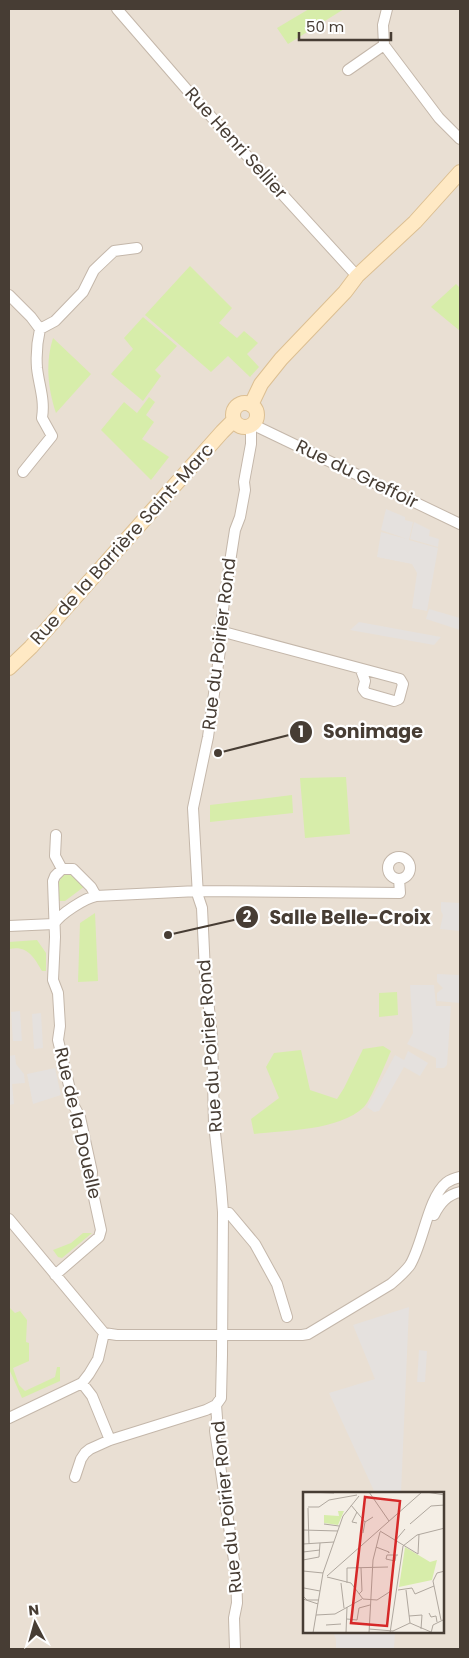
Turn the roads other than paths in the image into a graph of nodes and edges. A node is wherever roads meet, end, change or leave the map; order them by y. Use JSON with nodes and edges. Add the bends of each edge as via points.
{"nodes":[{"id":1,"x":117,"y":9,"type":"edge"},
{"id":2,"x":387,"y":9,"type":"edge"},
{"id":3,"x":384,"y":45,"type":"junction"},
{"id":4,"x":348,"y":70,"type":"dead end"},
{"id":5,"x":460,"y":139,"type":"edge"},
{"id":6,"x":460,"y":172,"type":"edge"},
{"id":7,"x":137,"y":248,"type":"dead end"},
{"id":8,"x":357,"y":276,"type":"junction"},
{"id":9,"x":9,"y":295,"type":"edge"},
{"id":10,"x":40,"y":329,"type":"junction"},
{"id":11,"x":251,"y":405,"type":"junction"},
{"id":12,"x":234,"y":420,"type":"junction"},
{"id":13,"x":252,"y":425,"type":"junction"},
{"id":14,"x":272,"y":434,"type":"junction"},
{"id":15,"x":251,"y":444,"type":"junction"},
{"id":16,"x":23,"y":472,"type":"dead end"},
{"id":17,"x":460,"y":524,"type":"edge"},
{"id":18,"x":220,"y":631,"type":"junction"},
{"id":19,"x":9,"y":668,"type":"edge"},
{"id":20,"x":361,"y":670,"type":"dead end"},
{"id":21,"x":56,"y":835,"type":"dead end"},
{"id":22,"x":62,"y":869,"type":"junction"},
{"id":23,"x":399,"y":879,"type":"dead end"},
{"id":24,"x":198,"y":891,"type":"junction"},
{"id":25,"x":96,"y":896,"type":"junction"},
{"id":26,"x":54,"y":924,"type":"junction"},
{"id":27,"x":9,"y":926,"type":"edge"},
{"id":28,"x":460,"y":1177,"type":"edge"},
{"id":29,"x":460,"y":1192,"type":"edge"},
{"id":30,"x":223,"y":1212,"type":"junction"},
{"id":31,"x":9,"y":1219,"type":"edge"},
{"id":32,"x":416,"y":1249,"type":"junction"},
{"id":33,"x":55,"y":1275,"type":"junction"},
{"id":34,"x":287,"y":1317,"type":"dead end"},
{"id":35,"x":104,"y":1333,"type":"junction"},
{"id":36,"x":223,"y":1334,"type":"junction"},
{"id":37,"x":82,"y":1383,"type":"junction"},
{"id":38,"x":216,"y":1405,"type":"junction"},
{"id":39,"x":9,"y":1418,"type":"edge"},
{"id":40,"x":110,"y":1440,"type":"junction"},
{"id":41,"x":75,"y":1477,"type":"dead end"},
{"id":42,"x":235,"y":1649,"type":"edge"}],
"edges":[{"from":1,"to":8,"type":"street","name":"Rue Henri Sellier"},
{"from":2,"to":3,"type":"street","via":[[383,24]]},
{"from":3,"to":4,"type":"street"},
{"from":3,"to":5,"type":"street","via":[[439,118]]},
{"from":6,"to":8,"type":"main road","via":[[415,222]]},
{"from":7,"to":10,"type":"street","via":[[114,251],[94,270],[78,298],[55,321]]},
{"from":8,"to":11,"type":"main road","via":[[281,359],[261,384]]},
{"from":9,"to":10,"type":"street"},
{"from":10,"to":16,"type":"street","via":[[37,368],[44,405],[42,418],[52,436]]},
{"from":11,"to":12,"type":"main road","via":[[237,406]]},
{"from":11,"to":13,"type":"main road","via":[[257,413]]},
{"from":12,"to":13,"type":"main road","via":[[242,427]]},
{"from":12,"to":19,"type":"main road","name":"Rue de la Barrière Saint-Marc"},
{"from":13,"to":14,"type":"street","name":"Rue du Greffoir"},
{"from":13,"to":15,"type":"street","name":"Rue du Poirier Rond"},
{"from":14,"to":15,"type":"street","via":[[260,436]]},
{"from":14,"to":17,"type":"street","name":"Rue du Greffoir"},
{"from":15,"to":18,"type":"street","name":"Rue du Poirier Rond"},
{"from":18,"to":20,"type":"street"},
{"from":18,"to":24,"type":"street","name":"Rue du Poirier Rond","via":[[208,737],[193,808]]},
{"from":21,"to":22,"type":"street","via":[[55,856]]},
{"from":22,"to":25,"type":"street","via":[[77,871]]},
{"from":22,"to":26,"type":"street","via":[[53,884]]},
{"from":23,"to":24,"type":"street","via":[[400,893]]},
{"from":24,"to":25,"type":"street"},
{"from":24,"to":30,"type":"street","name":"Rue du Poirier Rond","via":[[212,1036],[214,1124]]},
{"from":25,"to":26,"type":"street"},
{"from":26,"to":27,"type":"street"},
{"from":26,"to":33,"type":"street","name":"Rue de la Douelle","via":[[53,980],[58,993],[58,1040],[74,1106],[80,1116],[101,1230],[99,1237]]},
{"from":28,"to":32,"type":"street","via":[[441,1189]]},
{"from":29,"to":32,"type":"street","via":[[439,1206]]},
{"from":30,"to":34,"type":"street","via":[[229,1212],[255,1244],[278,1284]]},
{"from":30,"to":36,"type":"street","name":"Rue du Poirier Rond"},
{"from":31,"to":33,"type":"street"},
{"from":32,"to":36,"type":"street","via":[[407,1269],[391,1284],[308,1334]]},
{"from":33,"to":35,"type":"street"},
{"from":35,"to":36,"type":"street"},
{"from":35,"to":37,"type":"street","via":[[98,1360]]},
{"from":36,"to":38,"type":"street","name":"Rue du Poirier Rond","via":[[221,1398]]},
{"from":37,"to":39,"type":"street"},
{"from":37,"to":40,"type":"street","via":[[92,1396]]},
{"from":38,"to":40,"type":"street"},
{"from":38,"to":42,"type":"street","name":"Rue du Poirier Rond","via":[[216,1449],[236,1574]]},
{"from":40,"to":41,"type":"street","via":[[85,1452]]}]}
